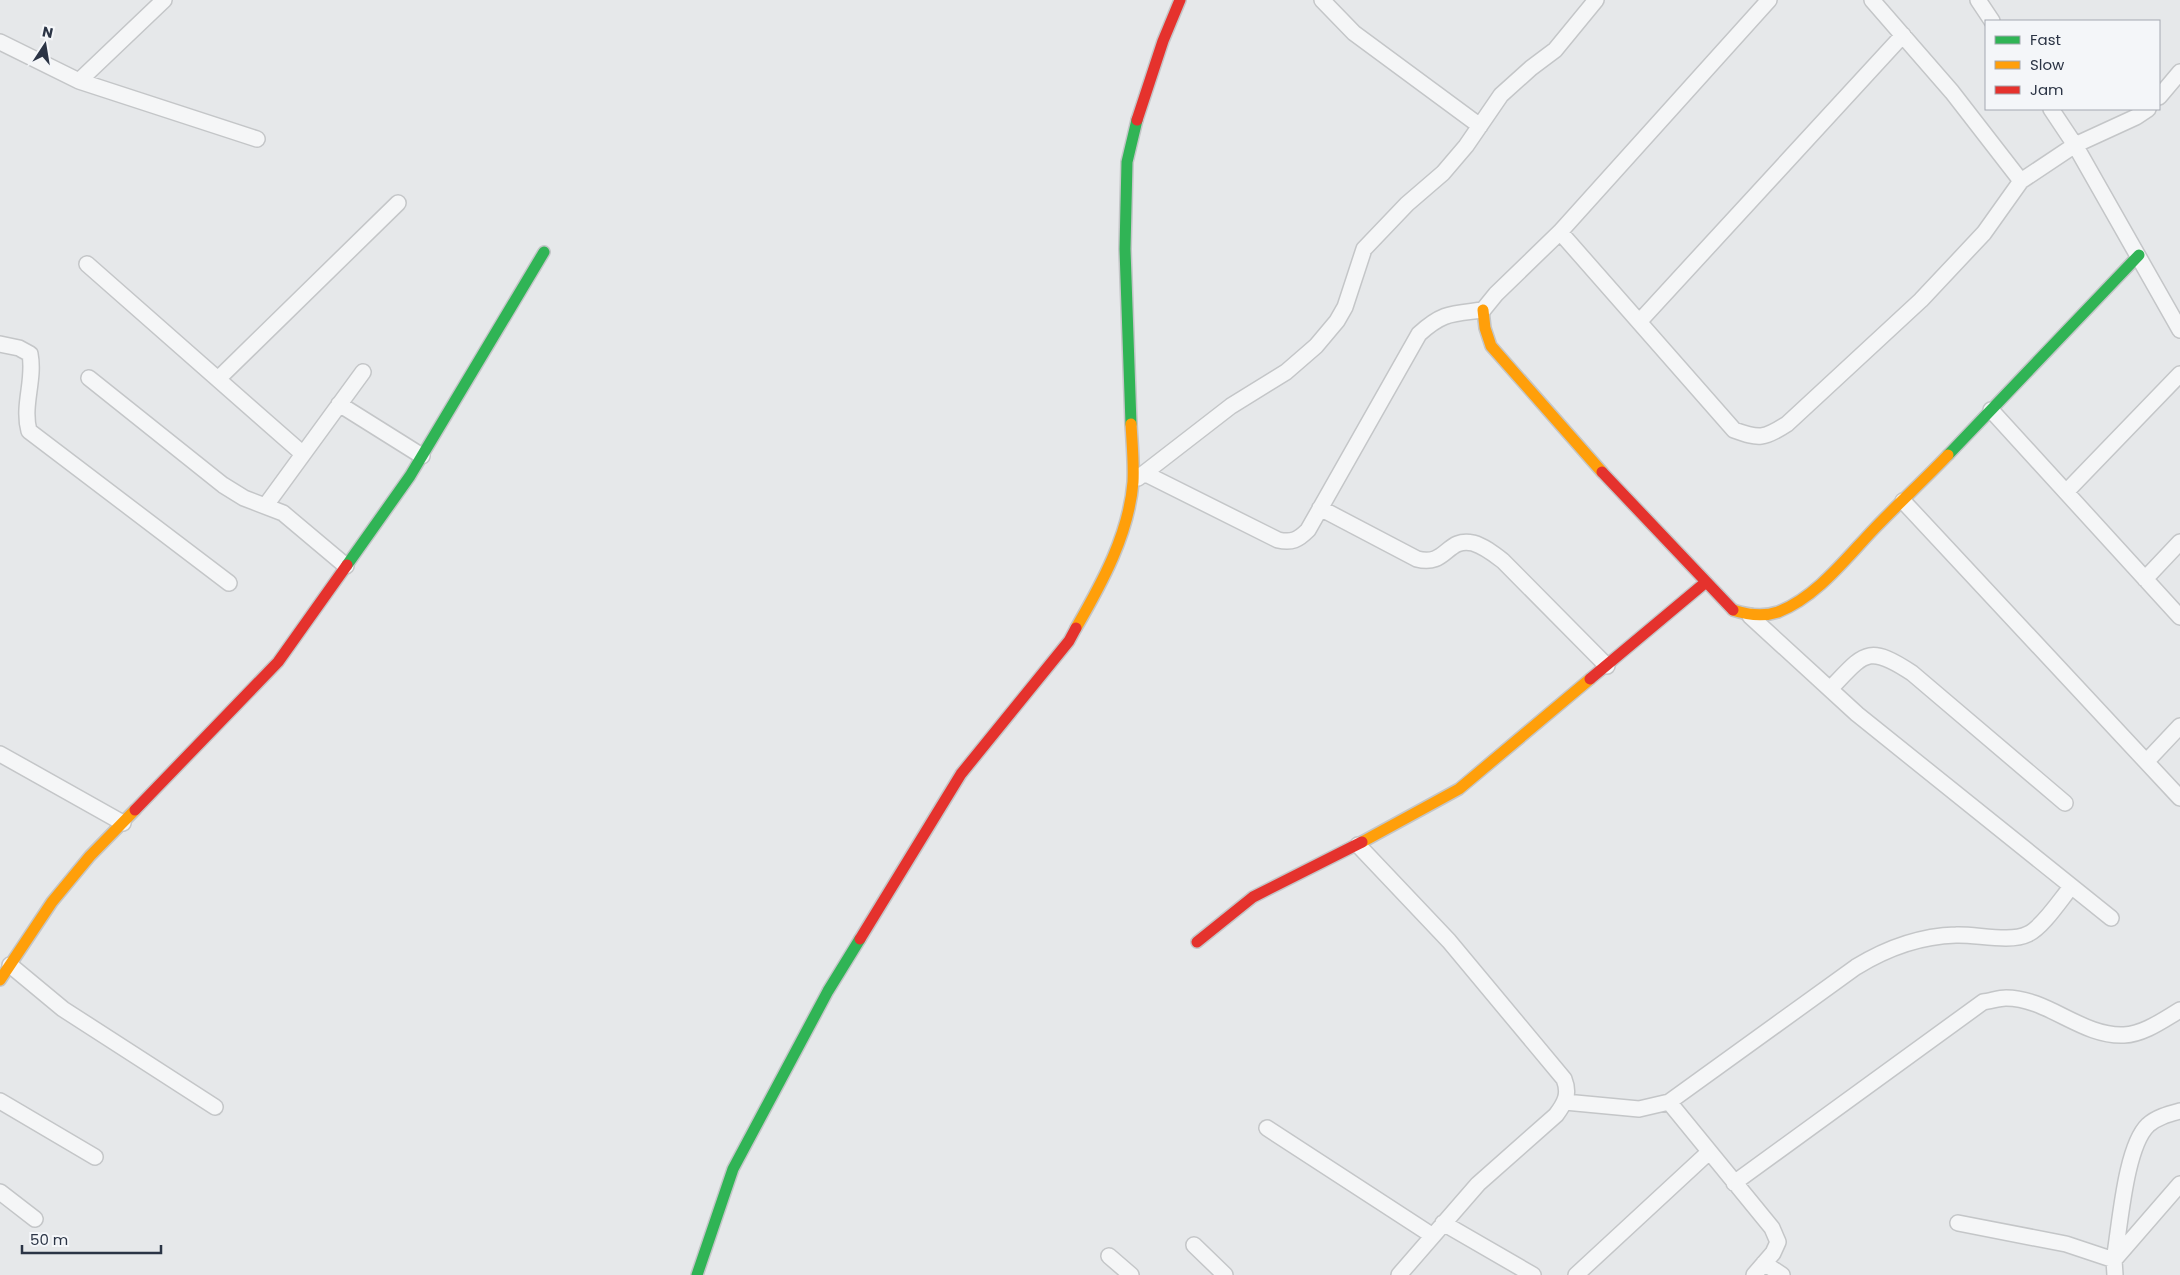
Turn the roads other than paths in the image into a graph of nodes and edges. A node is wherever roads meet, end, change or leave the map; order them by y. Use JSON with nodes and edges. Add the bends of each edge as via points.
{"nodes":[{"id":1,"x":164,"y":0,"type":"edge"},
{"id":2,"x":1180,"y":0,"type":"edge"},
{"id":3,"x":1322,"y":0,"type":"edge"},
{"id":4,"x":1596,"y":0,"type":"edge"},
{"id":5,"x":1769,"y":0,"type":"edge"},
{"id":6,"x":1872,"y":0,"type":"edge"},
{"id":7,"x":1978,"y":0,"type":"edge"},
{"id":8,"x":1991,"y":20,"type":"edge"},
{"id":9,"x":1903,"y":35,"type":"junction"},
{"id":10,"x":0,"y":42,"type":"edge"},
{"id":11,"x":2180,"y":72,"type":"edge"},
{"id":12,"x":79,"y":82,"type":"junction"},
{"id":13,"x":2160,"y":96,"type":"edge"},
{"id":14,"x":2052,"y":110,"type":"edge"},
{"id":15,"x":2146,"y":110,"type":"edge"},
{"id":16,"x":1480,"y":126,"type":"junction"},
{"id":17,"x":257,"y":139,"type":"dead end"},
{"id":18,"x":2075,"y":144,"type":"junction"},
{"id":19,"x":2021,"y":181,"type":"junction"},
{"id":20,"x":398,"y":203,"type":"dead end"},
{"id":21,"x":1560,"y":232,"type":"junction"},
{"id":22,"x":544,"y":252,"type":"dead end"},
{"id":23,"x":2139,"y":256,"type":"junction"},
{"id":24,"x":88,"y":264,"type":"dead end"},
{"id":25,"x":1483,"y":310,"type":"junction"},
{"id":26,"x":1639,"y":322,"type":"junction"},
{"id":27,"x":2180,"y":330,"type":"edge"},
{"id":28,"x":0,"y":344,"type":"edge"},
{"id":29,"x":363,"y":372,"type":"dead end"},
{"id":30,"x":2180,"y":374,"type":"edge"},
{"id":31,"x":89,"y":378,"type":"dead end"},
{"id":32,"x":218,"y":379,"type":"junction"},
{"id":33,"x":338,"y":404,"type":"junction"},
{"id":34,"x":1991,"y":410,"type":"junction"},
{"id":35,"x":303,"y":454,"type":"junction"},
{"id":36,"x":422,"y":456,"type":"junction"},
{"id":37,"x":1138,"y":477,"type":"junction"},
{"id":38,"x":2067,"y":491,"type":"junction"},
{"id":39,"x":1903,"y":501,"type":"junction"},
{"id":40,"x":266,"y":505,"type":"junction"},
{"id":41,"x":1320,"y":508,"type":"junction"},
{"id":42,"x":2180,"y":542,"type":"edge"},
{"id":43,"x":346,"y":566,"type":"junction"},
{"id":44,"x":2145,"y":579,"type":"junction"},
{"id":45,"x":1706,"y":582,"type":"junction"},
{"id":46,"x":229,"y":583,"type":"dead end"},
{"id":47,"x":1750,"y":616,"type":"junction"},
{"id":48,"x":2180,"y":617,"type":"edge"},
{"id":49,"x":1607,"y":666,"type":"junction"},
{"id":50,"x":1830,"y":689,"type":"junction"},
{"id":51,"x":2180,"y":726,"type":"edge"},
{"id":52,"x":0,"y":754,"type":"edge"},
{"id":53,"x":2147,"y":761,"type":"junction"},
{"id":54,"x":2180,"y":798,"type":"edge"},
{"id":55,"x":2064,"y":803,"type":"dead end"},
{"id":56,"x":122,"y":822,"type":"junction"},
{"id":57,"x":1358,"y":845,"type":"junction"},
{"id":58,"x":2071,"y":886,"type":"junction"},
{"id":59,"x":2111,"y":918,"type":"dead end"},
{"id":60,"x":1198,"y":942,"type":"dead end"},
{"id":61,"x":10,"y":965,"type":"junction"},
{"id":62,"x":0,"y":980,"type":"edge"},
{"id":63,"x":2180,"y":1010,"type":"edge"},
{"id":64,"x":0,"y":1101,"type":"edge"},
{"id":65,"x":1565,"y":1102,"type":"junction"},
{"id":66,"x":1669,"y":1102,"type":"junction"},
{"id":67,"x":215,"y":1106,"type":"dead end"},
{"id":68,"x":2180,"y":1111,"type":"edge"},
{"id":69,"x":1267,"y":1128,"type":"dead end"},
{"id":70,"x":1709,"y":1152,"type":"junction"},
{"id":71,"x":95,"y":1157,"type":"dead end"},
{"id":72,"x":1734,"y":1183,"type":"junction"},
{"id":73,"x":2180,"y":1184,"type":"edge"},
{"id":74,"x":0,"y":1192,"type":"edge"},
{"id":75,"x":34,"y":1219,"type":"dead end"},
{"id":76,"x":1444,"y":1223,"type":"junction"},
{"id":77,"x":1958,"y":1223,"type":"dead end"},
{"id":78,"x":1433,"y":1236,"type":"junction"},
{"id":79,"x":1194,"y":1245,"type":"dead end"},
{"id":80,"x":1109,"y":1256,"type":"dead end"},
{"id":81,"x":2114,"y":1260,"type":"junction"},
{"id":82,"x":1764,"y":1263,"type":"junction"},
{"id":83,"x":1402,"y":1274,"type":"edge"},
{"id":84,"x":696,"y":1275,"type":"edge"},
{"id":85,"x":1130,"y":1275,"type":"edge"},
{"id":86,"x":1225,"y":1275,"type":"edge"},
{"id":87,"x":1534,"y":1275,"type":"edge"},
{"id":88,"x":1576,"y":1275,"type":"edge"},
{"id":89,"x":1754,"y":1275,"type":"edge"},
{"id":90,"x":1782,"y":1275,"type":"edge"},
{"id":91,"x":2115,"y":1275,"type":"edge"}],
"edges":[{"from":1,"to":12,"type":"street"},
{"from":2,"to":37,"type":"street","via":[[1143,102],[1127,162],[1125,258]]},
{"from":3,"to":16,"type":"street","via":[[1354,33]]},
{"from":4,"to":16,"type":"street","via":[[1555,50],[1501,95]]},
{"from":5,"to":21,"type":"street"},
{"from":6,"to":9,"type":"street"},
{"from":7,"to":8,"type":"street"},
{"from":9,"to":19,"type":"street"},
{"from":9,"to":26,"type":"street"},
{"from":10,"to":12,"type":"street"},
{"from":11,"to":13,"type":"street"},
{"from":12,"to":17,"type":"street"},
{"from":14,"to":18,"type":"street"},
{"from":15,"to":18,"type":"street"},
{"from":16,"to":37,"type":"street","via":[[1442,173],[1364,249],[1345,307],[1316,346],[1286,372],[1231,406]]},
{"from":18,"to":19,"type":"street"},
{"from":18,"to":23,"type":"street"},
{"from":19,"to":26,"type":"street","via":[[1984,233],[1921,300],[1787,424],[1770,435],[1755,438],[1734,430]]},
{"from":20,"to":32,"type":"street"},
{"from":21,"to":25,"type":"street"},
{"from":21,"to":26,"type":"street"},
{"from":22,"to":36,"type":"street"},
{"from":23,"to":27,"type":"street"},
{"from":23,"to":34,"type":"street"},
{"from":24,"to":32,"type":"street"},
{"from":25,"to":41,"type":"street","via":[[1448,314],[1434,320],[1419,334]]},
{"from":25,"to":45,"type":"street","via":[[1491,346],[1575,443]]},
{"from":28,"to":46,"type":"street","via":[[30,354],[32,365],[26,410],[29,431]]},
{"from":29,"to":33,"type":"street"},
{"from":30,"to":38,"type":"street"},
{"from":31,"to":40,"type":"street","via":[[223,486]]},
{"from":32,"to":35,"type":"street"},
{"from":33,"to":35,"type":"street"},
{"from":33,"to":36,"type":"street"},
{"from":34,"to":38,"type":"street"},
{"from":34,"to":39,"type":"street"},
{"from":35,"to":40,"type":"street"},
{"from":36,"to":43,"type":"street"},
{"from":37,"to":41,"type":"street","via":[[1278,540],[1289,542],[1308,530]]},
{"from":37,"to":84,"type":"street","via":[[1116,550],[1069,641],[961,774],[828,991],[733,1170]]},
{"from":38,"to":44,"type":"street"},
{"from":39,"to":47,"type":"street","via":[[1808,594],[1769,615]]},
{"from":39,"to":53,"type":"street"},
{"from":40,"to":43,"type":"street","via":[[283,513]]},
{"from":41,"to":49,"type":"street","via":[[1428,562],[1436,560],[1454,545],[1466,542],[1486,549],[1504,560]]},
{"from":42,"to":44,"type":"street"},
{"from":43,"to":56,"type":"street","via":[[278,662]]},
{"from":44,"to":48,"type":"street"},
{"from":45,"to":47,"type":"street","via":[[1732,610]]},
{"from":45,"to":49,"type":"street"},
{"from":47,"to":50,"type":"street"},
{"from":49,"to":57,"type":"street","via":[[1459,789]]},
{"from":50,"to":55,"type":"street","via":[[1867,655],[1879,654],[1892,660],[1912,673]]},
{"from":50,"to":58,"type":"street"},
{"from":51,"to":53,"type":"street"},
{"from":52,"to":56,"type":"street"},
{"from":53,"to":54,"type":"street"},
{"from":56,"to":61,"type":"street","via":[[52,902]]},
{"from":57,"to":60,"type":"street","via":[[1259,894]]},
{"from":57,"to":65,"type":"street","via":[[1449,941],[1564,1079],[1568,1089]]},
{"from":58,"to":59,"type":"street"},
{"from":58,"to":66,"type":"street","via":[[2029,934],[2015,937],[1934,937],[1878,953]]},
{"from":61,"to":62,"type":"street"},
{"from":61,"to":67,"type":"street","via":[[62,1009]]},
{"from":63,"to":72,"type":"street","via":[[2141,1032],[2123,1035],[2098,1032],[2032,1002],[2006,998],[1983,1002]]},
{"from":64,"to":71,"type":"street"},
{"from":65,"to":66,"type":"street","via":[[1639,1109]]},
{"from":65,"to":76,"type":"street","via":[[1556,1115],[1478,1184]]},
{"from":66,"to":70,"type":"street"},
{"from":68,"to":81,"type":"street","via":[[2156,1119],[2138,1140],[2131,1160]]},
{"from":69,"to":78,"type":"street"},
{"from":70,"to":72,"type":"street"},
{"from":70,"to":88,"type":"street"},
{"from":72,"to":82,"type":"street","via":[[1772,1228],[1778,1242]]},
{"from":73,"to":81,"type":"street"},
{"from":74,"to":75,"type":"street"},
{"from":76,"to":78,"type":"street"},
{"from":76,"to":87,"type":"street"},
{"from":77,"to":81,"type":"street","via":[[2066,1244]]},
{"from":78,"to":83,"type":"street"},
{"from":79,"to":86,"type":"street"},
{"from":80,"to":85,"type":"street"},
{"from":81,"to":91,"type":"street"},
{"from":82,"to":89,"type":"street"},
{"from":82,"to":90,"type":"street"}]}
